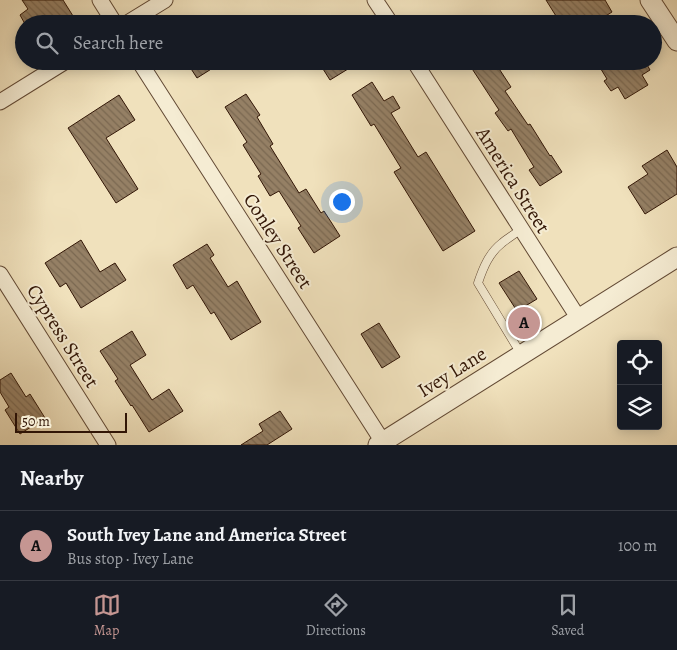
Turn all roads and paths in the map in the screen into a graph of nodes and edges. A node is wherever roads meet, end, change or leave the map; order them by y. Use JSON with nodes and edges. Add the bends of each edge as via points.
{"nodes":[{"id":1,"x":100,"y":0,"type":"edge"},
{"id":2,"x":165,"y":0,"type":"edge"},
{"id":3,"x":376,"y":0,"type":"edge"},
{"id":4,"x":650,"y":0,"type":"edge"},
{"id":5,"x":109,"y":15,"type":"edge"},
{"id":6,"x":141,"y":15,"type":"edge"},
{"id":7,"x":385,"y":15,"type":"edge"},
{"id":8,"x":660,"y":15,"type":"edge"},
{"id":9,"x":662,"y":19,"type":"edge"},
{"id":10,"x":677,"y":42,"type":"edge"},
{"id":11,"x":52,"y":70,"type":"edge"},
{"id":12,"x":145,"y":70,"type":"edge"},
{"id":13,"x":420,"y":70,"type":"edge"},
{"id":14,"x":0,"y":102,"type":"edge"},
{"id":15,"x":521,"y":229,"type":"junction"},
{"id":16,"x":677,"y":257,"type":"edge"},
{"id":17,"x":0,"y":274,"type":"edge"},
{"id":18,"x":579,"y":319,"type":"junction"},
{"id":19,"x":522,"y":355,"type":"junction"},
{"id":20,"x":380,"y":443,"type":"edge"},
{"id":21,"x":108,"y":445,"type":"edge"}],
"edges":[{"from":1,"to":5,"type":"street"},
{"from":2,"to":6,"type":"street"},
{"from":3,"to":7,"type":"street"},
{"from":4,"to":8,"type":"street"},
{"from":9,"to":10,"type":"street"},
{"from":11,"to":14,"type":"street"},
{"from":12,"to":20,"type":"street","name":"Conley Street"},
{"from":13,"to":15,"type":"street","name":"America Street"},
{"from":15,"to":18,"type":"street","name":"America Street"},
{"from":15,"to":19,"type":"lane","via":[[492,253],[478,283]]},
{"from":16,"to":18,"type":"street","name":"Ivey Lane"},
{"from":17,"to":21,"type":"street","name":"Cypress Street"},
{"from":18,"to":19,"type":"street","name":"Ivey Lane"},
{"from":19,"to":20,"type":"street","name":"Ivey Lane"}]}
